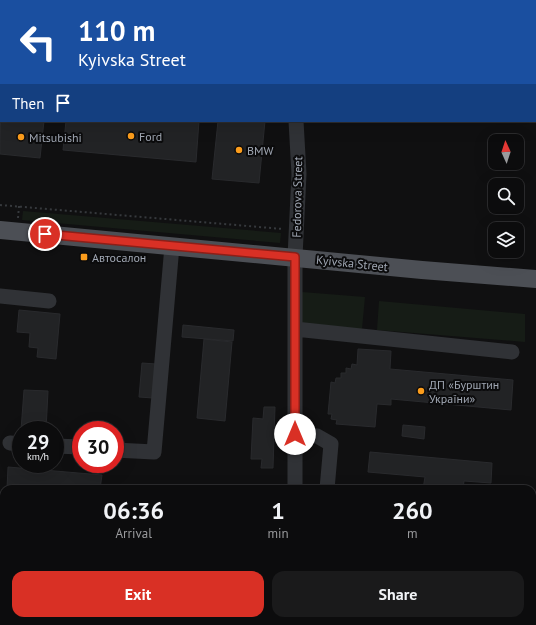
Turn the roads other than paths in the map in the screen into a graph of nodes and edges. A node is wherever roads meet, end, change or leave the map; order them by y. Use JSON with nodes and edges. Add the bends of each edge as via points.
{"nodes":[{"id":1,"x":296,"y":122,"type":"edge"},
{"id":2,"x":0,"y":230,"type":"edge"},
{"id":3,"x":172,"y":246,"type":"junction"},
{"id":4,"x":295,"y":257,"type":"junction"},
{"id":5,"x":536,"y":279,"type":"edge"},
{"id":6,"x":0,"y":296,"type":"edge"},
{"id":7,"x":49,"y":301,"type":"dead end"},
{"id":8,"x":295,"y":329,"type":"junction"},
{"id":9,"x":512,"y":352,"type":"dead end"},
{"id":10,"x":295,"y":434,"type":"junction"},
{"id":11,"x":124,"y":450,"type":"edge"},
{"id":12,"x":295,"y":485,"type":"edge"},
{"id":13,"x":328,"y":485,"type":"edge"}],
"edges":[{"from":1,"to":4,"type":"street","name":"Fedorova Street","via":[[299,174]]},
{"from":2,"to":3,"type":"main road","name":"Kyivska Street"},
{"from":3,"to":4,"type":"main road","name":"Kyivska Street"},
{"from":3,"to":11,"type":"street","via":[[154,452]]},
{"from":4,"to":5,"type":"main road","name":"Kyivska Street"},
{"from":4,"to":8,"type":"street","name":"Fedorova Street"},
{"from":6,"to":7,"type":"street"},
{"from":8,"to":9,"type":"street"},
{"from":8,"to":10,"type":"street","name":"Fedorova Street"},
{"from":10,"to":12,"type":"street","name":"Fedorova Street"},
{"from":10,"to":13,"type":"street","via":[[317,436],[331,444]]}]}
